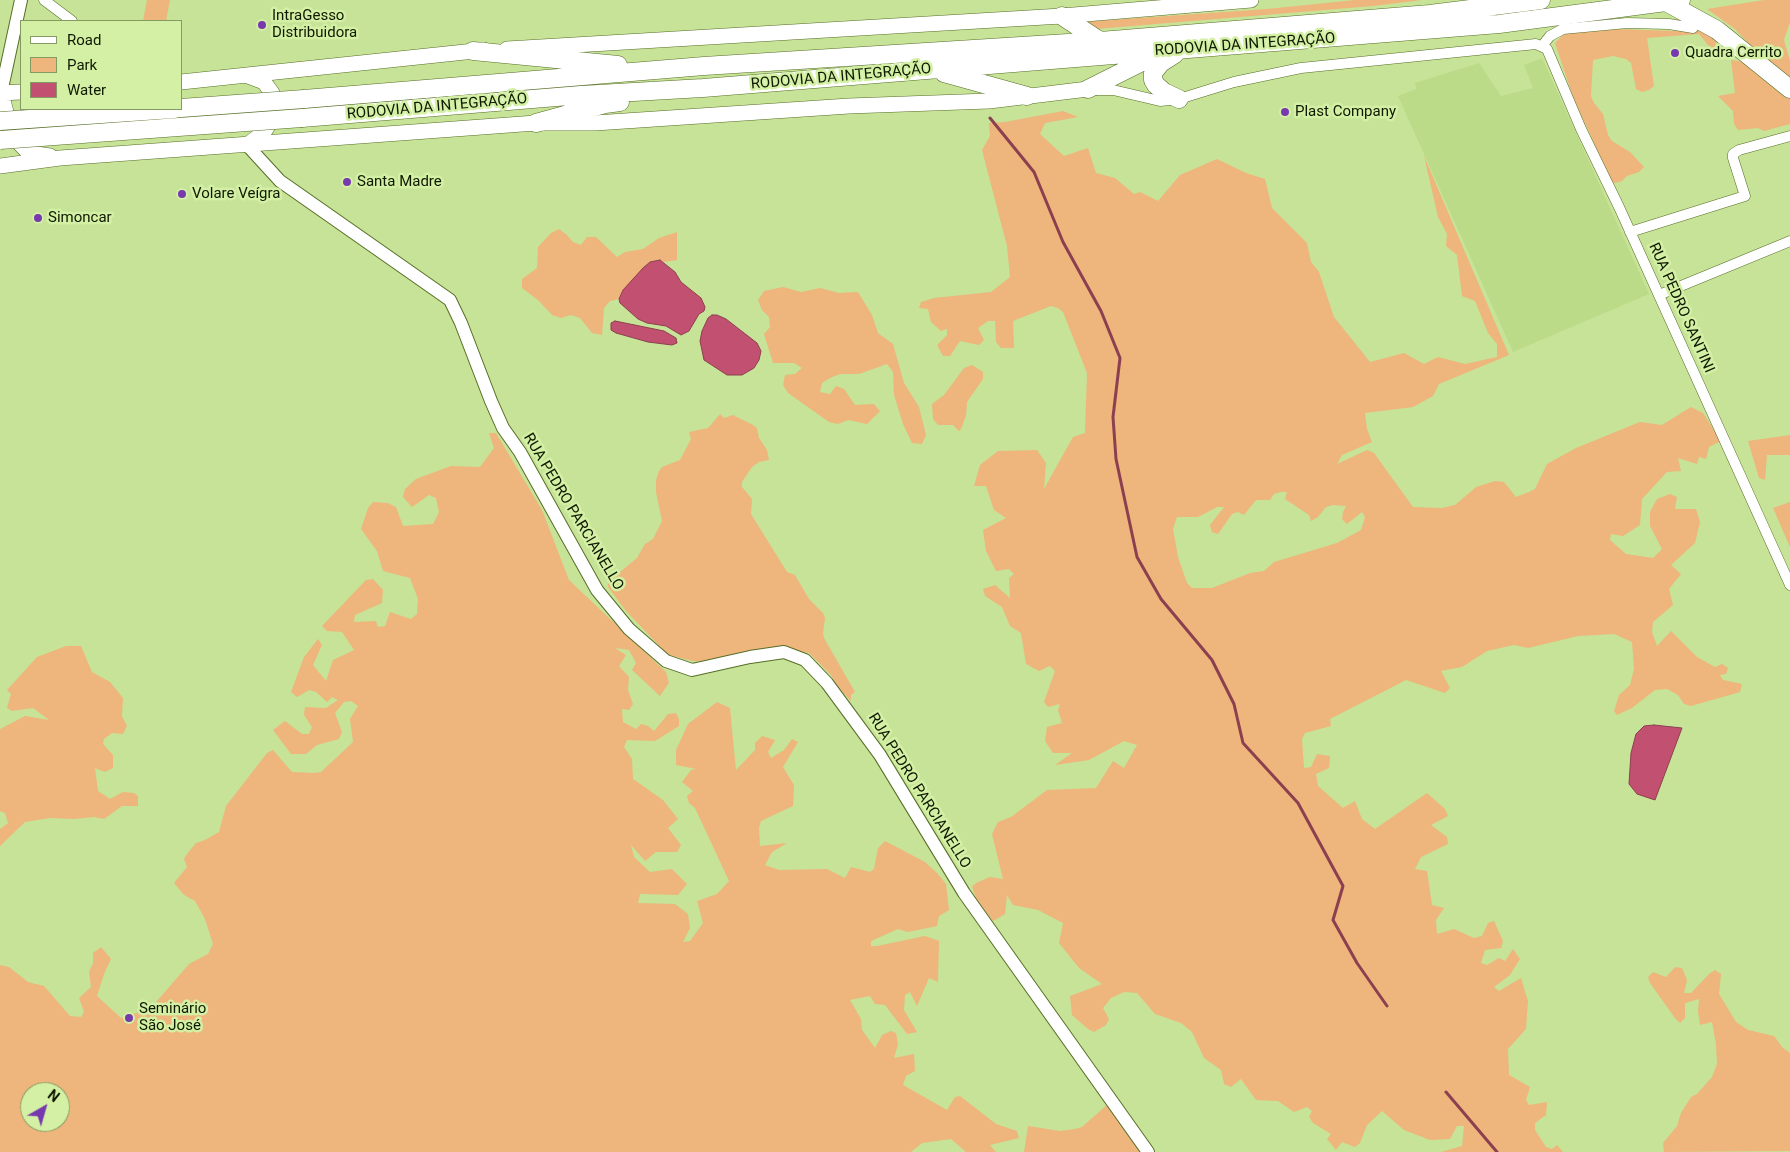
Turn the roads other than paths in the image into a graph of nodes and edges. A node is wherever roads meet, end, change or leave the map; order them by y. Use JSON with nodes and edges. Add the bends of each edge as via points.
{"nodes":[{"id":1,"x":21,"y":0,"type":"edge"},
{"id":2,"x":44,"y":0,"type":"edge"},
{"id":3,"x":1252,"y":0,"type":"edge"},
{"id":4,"x":1465,"y":0,"type":"edge"},
{"id":5,"x":1542,"y":0,"type":"edge"},
{"id":6,"x":1674,"y":1,"type":"edge"},
{"id":7,"x":1211,"y":2,"type":"edge"},
{"id":8,"x":1444,"y":12,"type":"junction"},
{"id":9,"x":1062,"y":16,"type":"junction"},
{"id":10,"x":71,"y":20,"type":"edge"},
{"id":11,"x":1692,"y":28,"type":"dead end"},
{"id":12,"x":1100,"y":41,"type":"junction"},
{"id":13,"x":1542,"y":46,"type":"junction"},
{"id":14,"x":1181,"y":50,"type":"junction"},
{"id":15,"x":473,"y":51,"type":"junction"},
{"id":16,"x":1163,"y":51,"type":"junction"},
{"id":17,"x":673,"y":69,"type":"junction"},
{"id":18,"x":932,"y":70,"type":"junction"},
{"id":19,"x":247,"y":75,"type":"junction"},
{"id":20,"x":182,"y":82,"type":"edge"},
{"id":21,"x":703,"y":88,"type":"junction"},
{"id":22,"x":1088,"y":89,"type":"junction"},
{"id":23,"x":1790,"y":89,"type":"edge"},
{"id":24,"x":20,"y":92,"type":"edge"},
{"id":25,"x":1,"y":93,"type":"edge"},
{"id":26,"x":1027,"y":96,"type":"junction"},
{"id":27,"x":1179,"y":99,"type":"junction"},
{"id":28,"x":182,"y":108,"type":"edge"},
{"id":29,"x":160,"y":110,"type":"edge"},
{"id":30,"x":0,"y":121,"type":"edge"},
{"id":31,"x":536,"y":123,"type":"junction"},
{"id":32,"x":1790,"y":136,"type":"edge"},
{"id":33,"x":0,"y":140,"type":"edge"},
{"id":34,"x":247,"y":145,"type":"junction"},
{"id":35,"x":60,"y":158,"type":"junction"},
{"id":36,"x":0,"y":166,"type":"edge"},
{"id":37,"x":1630,"y":232,"type":"junction"},
{"id":38,"x":1790,"y":242,"type":"edge"},
{"id":39,"x":1659,"y":295,"type":"junction"},
{"id":40,"x":1790,"y":585,"type":"edge"},
{"id":41,"x":1148,"y":1152,"type":"edge"}],
"edges":[{"from":1,"to":25,"type":"street"},
{"from":2,"to":10,"type":"street"},
{"from":3,"to":7,"type":"main road"},
{"from":4,"to":8,"type":"highway"},
{"from":5,"to":8,"type":"highway","name":"RODOVIA DA INTEGRAÇÃO"},
{"from":6,"to":14,"type":"highway","name":"RODOVIA DA INTEGRAÇÃO","via":[[1506,23]]},
{"from":6,"to":23,"type":"highway","via":[[1717,30]]},
{"from":7,"to":9,"type":"main road"},
{"from":8,"to":12,"type":"highway","name":"RODOVIA DA INTEGRAÇÃO"},
{"from":9,"to":12,"type":"highway"},
{"from":9,"to":15,"type":"main road"},
{"from":11,"to":13,"type":"street","via":[[1627,23],[1563,29],[1550,36]]},
{"from":12,"to":17,"type":"highway","name":"RODOVIA DA INTEGRAÇÃO"},
{"from":13,"to":27,"type":"street","via":[[1536,44],[1301,68],[1234,82]]},
{"from":13,"to":37,"type":"street","name":"RUA PEDRO SANTINI","via":[[1547,49]]},
{"from":14,"to":16,"type":"highway","name":"RODOVIA DA INTEGRAÇÃO"},
{"from":14,"to":27,"type":"highway","via":[[1161,63],[1153,73],[1156,85]]},
{"from":15,"to":17,"type":"highway"},
{"from":15,"to":19,"type":"main road"},
{"from":16,"to":18,"type":"highway","name":"RODOVIA DA INTEGRAÇÃO"},
{"from":16,"to":22,"type":"highway"},
{"from":17,"to":28,"type":"highway","name":"RODOVIA DA INTEGRAÇÃO","bridge":true},
{"from":18,"to":21,"type":"highway","name":"RODOVIA DA INTEGRAÇÃO"},
{"from":18,"to":26,"type":"highway"},
{"from":19,"to":20,"type":"main road"},
{"from":19,"to":34,"type":"main road","via":[[264,82],[272,93],[274,104],[273,118],[264,132]]},
{"from":21,"to":31,"type":"highway","via":[[605,104]]},
{"from":21,"to":33,"type":"highway","name":"RODOVIA DA INTEGRAÇÃO","bridge":true},
{"from":22,"to":26,"type":"main road"},
{"from":22,"to":27,"type":"street","via":[[1113,90],[1160,101]]},
{"from":24,"to":25,"type":"main road"},
{"from":25,"to":35,"type":"main road","via":[[11,131],[20,144],[30,153]]},
{"from":26,"to":31,"type":"main road","via":[[990,101],[849,106],[595,123]]},
{"from":29,"to":30,"type":"highway","bridge":true},
{"from":31,"to":34,"type":"main road"},
{"from":32,"to":37,"type":"street","via":[[1733,154],[1745,196]]},
{"from":34,"to":35,"type":"main road"},
{"from":34,"to":41,"type":"street","name":"RUA PEDRO PARCIANELLO","via":[[280,181],[450,300],[504,428],[597,590],[629,629],[666,661],[692,670],[784,652],[805,660],[827,683],[880,755],[964,893]]},
{"from":35,"to":36,"type":"main road"},
{"from":37,"to":39,"type":"street","name":"RUA PEDRO SANTINI"},
{"from":38,"to":39,"type":"street"},
{"from":39,"to":40,"type":"street","name":"RUA PEDRO SANTINI"}]}
